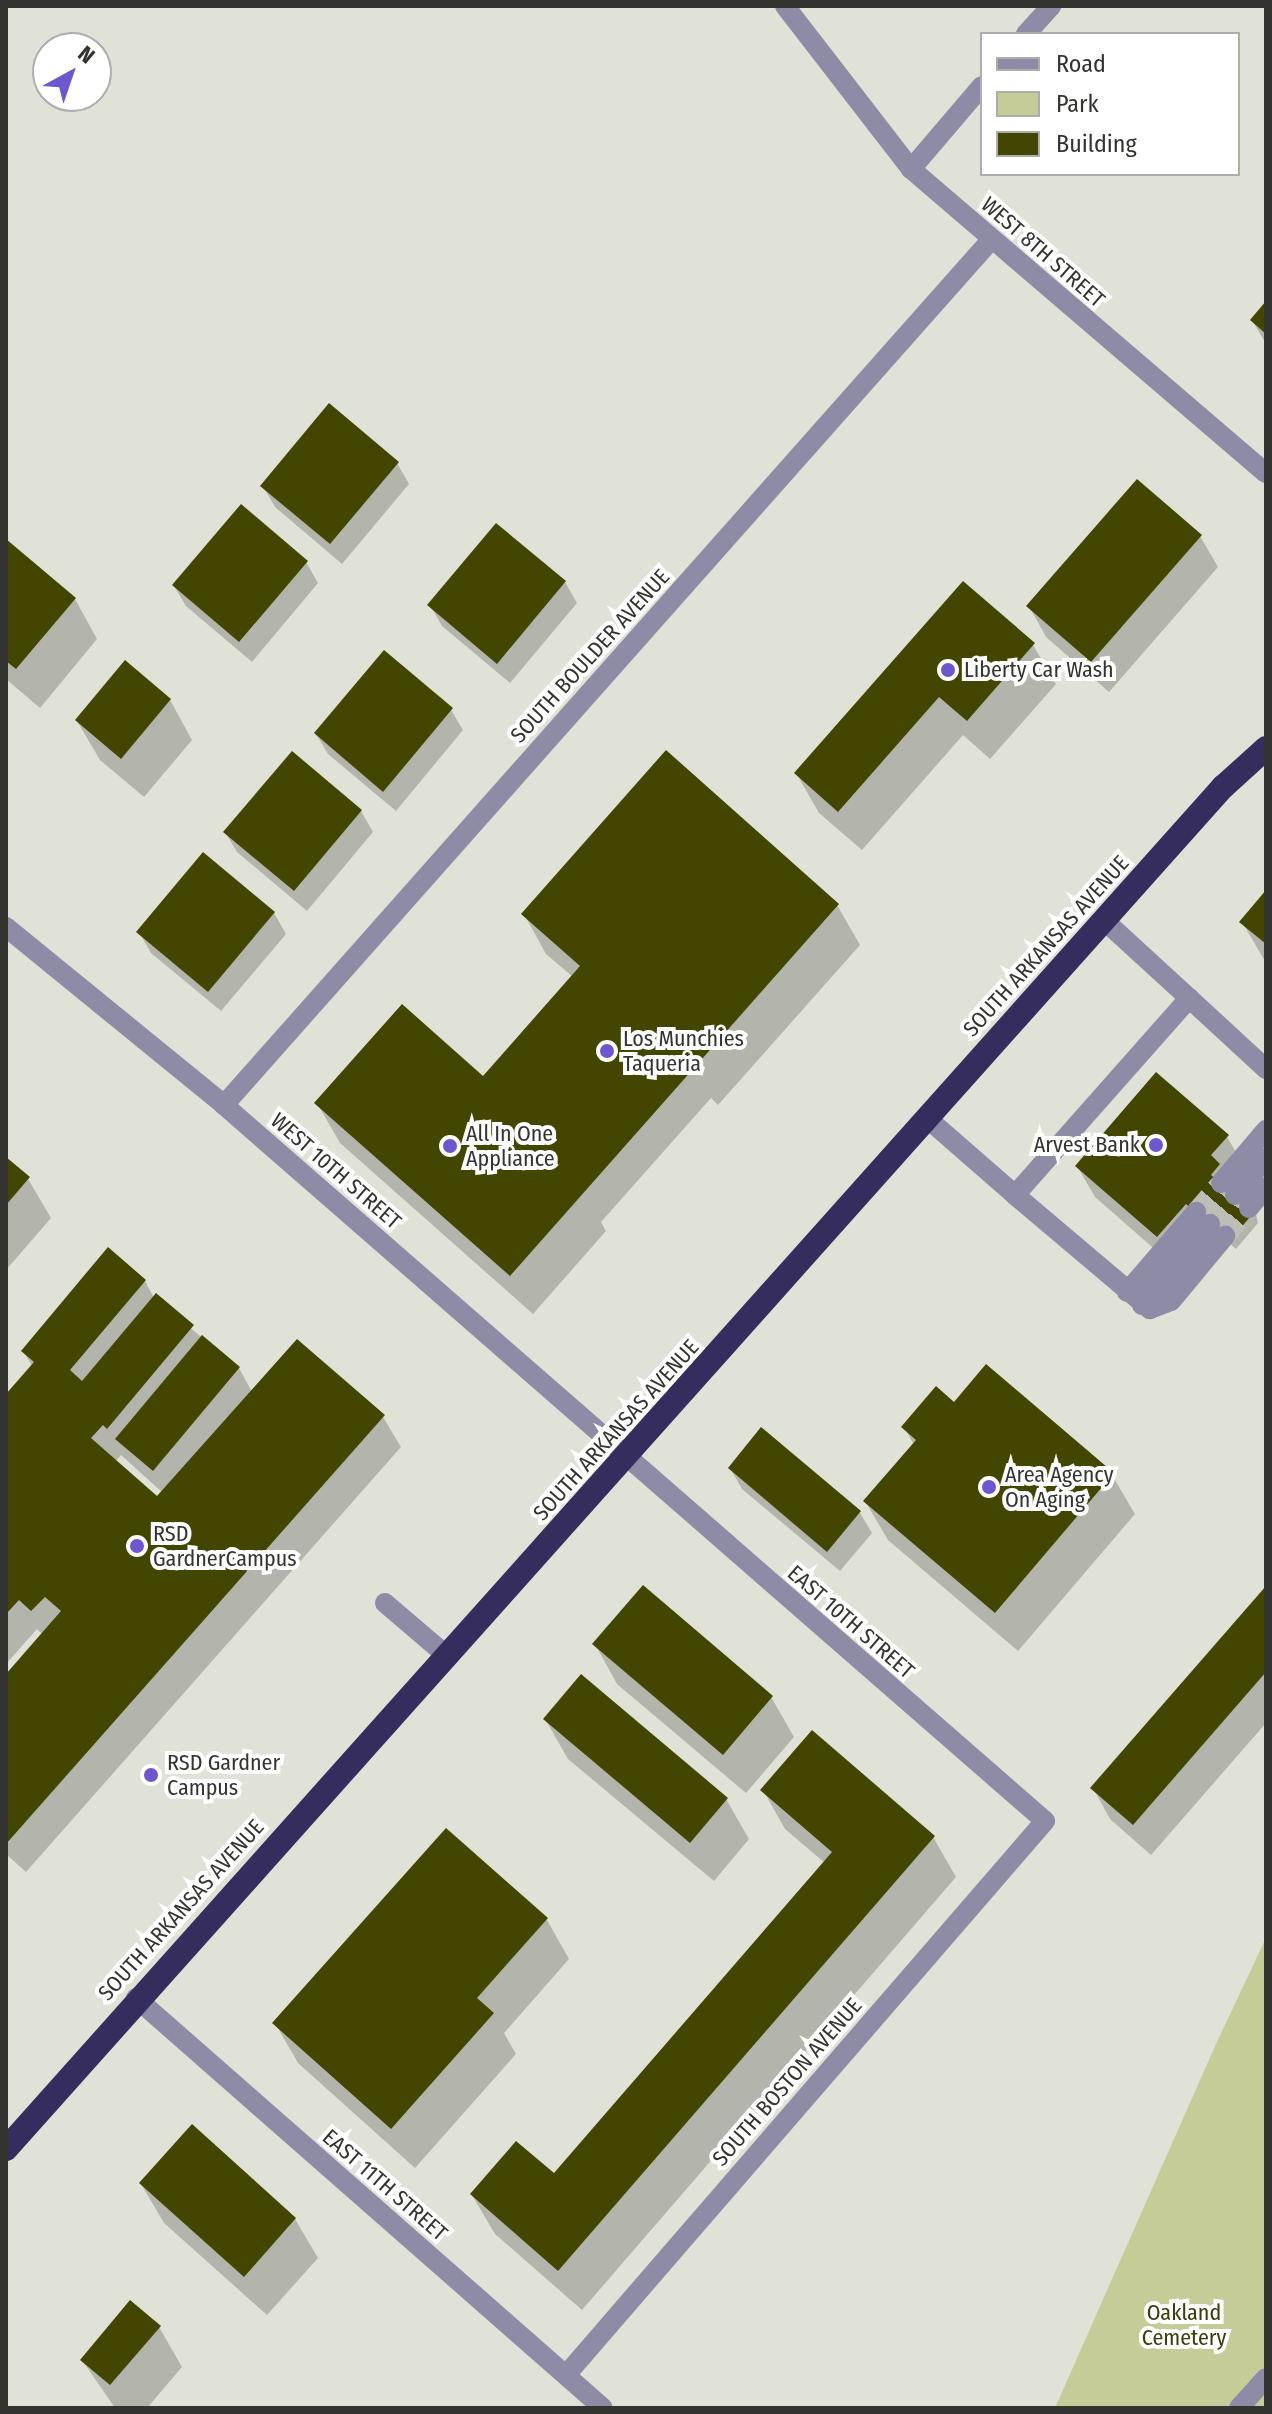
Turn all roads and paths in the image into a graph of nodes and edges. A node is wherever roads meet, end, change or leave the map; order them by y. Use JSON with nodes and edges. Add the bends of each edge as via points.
{"nodes":[{"id":1,"x":785,"y":6,"type":"edge"},
{"id":2,"x":1051,"y":6,"type":"edge"},
{"id":3,"x":1028,"y":32,"type":"edge"},
{"id":4,"x":980,"y":88,"type":"edge"},
{"id":5,"x":911,"y":169,"type":"junction"},
{"id":6,"x":991,"y":240,"type":"junction"},
{"id":7,"x":1266,"y":473,"type":"edge"},
{"id":8,"x":1266,"y":748,"type":"edge"},
{"id":9,"x":1104,"y":920,"type":"junction"},
{"id":10,"x":6,"y":927,"type":"edge"},
{"id":11,"x":1189,"y":998,"type":"junction"},
{"id":12,"x":1266,"y":1069,"type":"edge"},
{"id":13,"x":224,"y":1105,"type":"junction"},
{"id":14,"x":928,"y":1119,"type":"junction"},
{"id":15,"x":1266,"y":1130,"type":"edge"},
{"id":16,"x":1266,"y":1158,"type":"edge"},
{"id":17,"x":1266,"y":1187,"type":"edge"},
{"id":18,"x":1015,"y":1195,"type":"junction"},
{"id":19,"x":1235,"y":1195,"type":"junction"},
{"id":20,"x":1134,"y":1299,"type":"junction"},
{"id":21,"x":626,"y":1459,"type":"junction"},
{"id":22,"x":385,"y":1603,"type":"dead end"},
{"id":23,"x":447,"y":1656,"type":"junction"},
{"id":24,"x":1045,"y":1821,"type":"joint"},
{"id":25,"x":136,"y":1998,"type":"junction"},
{"id":26,"x":6,"y":2149,"type":"edge"},
{"id":27,"x":566,"y":2375,"type":"junction"},
{"id":28,"x":1266,"y":2378,"type":"edge"},
{"id":29,"x":603,"y":2408,"type":"edge"},
{"id":30,"x":1239,"y":2408,"type":"edge"}],
"edges":[{"from":1,"to":5,"type":"street","name":"WEST 8TH STREET"},
{"from":2,"to":3,"type":"street"},
{"from":4,"to":5,"type":"street"},
{"from":5,"to":6,"type":"street","name":"WEST 8TH STREET"},
{"from":6,"to":7,"type":"street","name":"WEST 8TH STREET"},
{"from":6,"to":13,"type":"street","name":"SOUTH BOULDER AVENUE"},
{"from":8,"to":9,"type":"highway","name":"SOUTH ARKANSAS AVENUE","via":[[1223,787]]},
{"from":9,"to":11,"type":"street"},
{"from":9,"to":14,"type":"highway","name":"SOUTH ARKANSAS AVENUE"},
{"from":10,"to":13,"type":"street","name":"WEST 10TH STREET"},
{"from":11,"to":12,"type":"street"},
{"from":11,"to":18,"type":"street"},
{"from":13,"to":21,"type":"street","name":"WEST 10TH STREET"},
{"from":14,"to":18,"type":"street"},
{"from":14,"to":21,"type":"highway","name":"SOUTH ARKANSAS AVENUE"},
{"from":15,"to":19,"type":"street"},
{"from":16,"to":19,"type":"street"},
{"from":17,"to":19,"type":"street"},
{"from":18,"to":20,"type":"street"},
{"from":20,"to":20,"type":"street","via":[[1210,1224],[1171,1301],[1161,1308]]},
{"from":21,"to":23,"type":"highway","name":"SOUTH ARKANSAS AVENUE"},
{"from":21,"to":24,"type":"street","name":"EAST 10TH STREET"},
{"from":22,"to":23,"type":"street"},
{"from":23,"to":25,"type":"highway","name":"SOUTH ARKANSAS AVENUE"},
{"from":24,"to":27,"type":"street","name":"SOUTH BOSTON AVENUE"},
{"from":25,"to":26,"type":"highway","name":"SOUTH ARKANSAS AVENUE"},
{"from":25,"to":27,"type":"street","name":"EAST 11TH STREET"},
{"from":27,"to":29,"type":"street","name":"EAST 11TH STREET"},
{"from":28,"to":30,"type":"street"}]}
